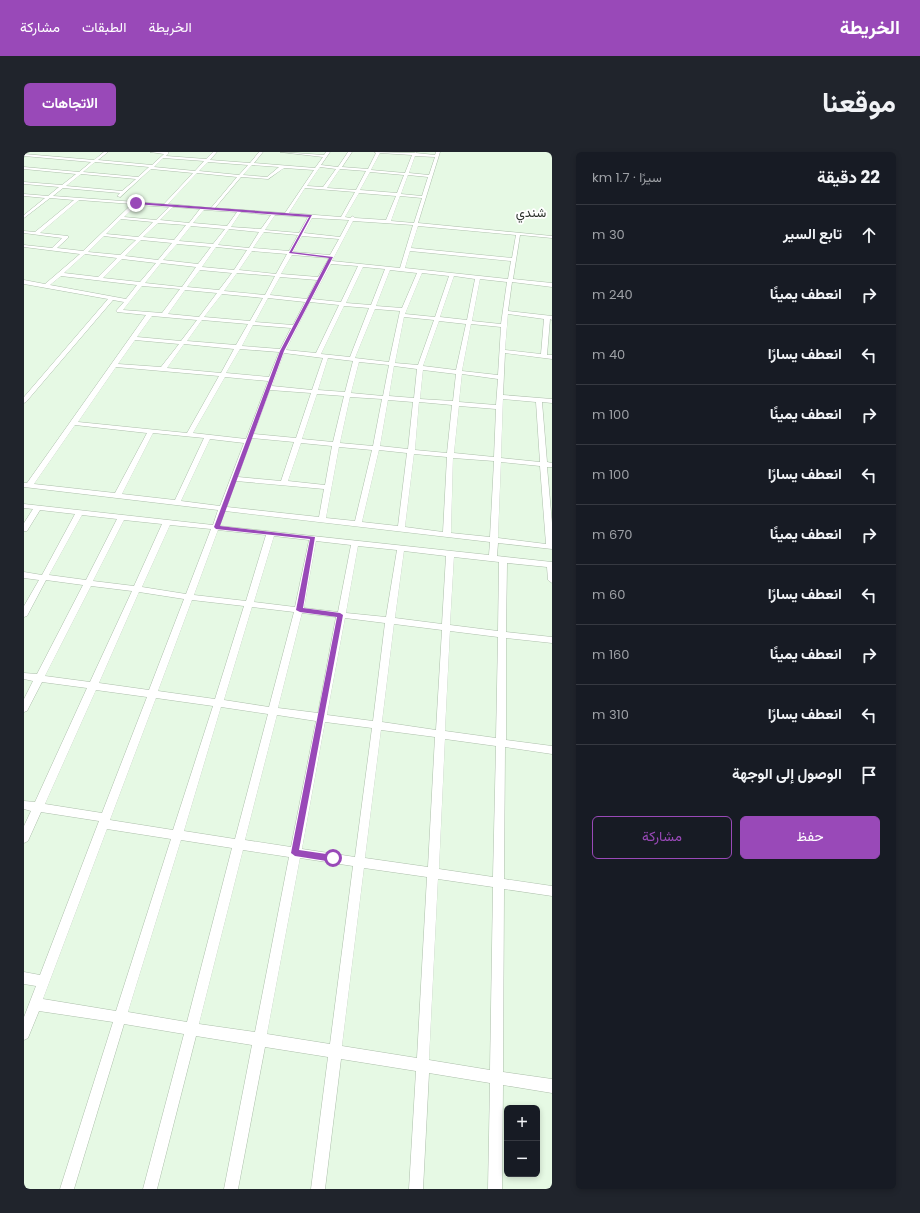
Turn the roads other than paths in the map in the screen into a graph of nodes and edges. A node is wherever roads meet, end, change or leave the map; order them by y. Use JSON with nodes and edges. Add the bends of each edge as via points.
{"nodes":[{"id":1,"x":48,"y":152,"type":"edge"},
{"id":2,"x":106,"y":152,"type":"edge"},
{"id":3,"x":152,"y":152,"type":"edge"},
{"id":4,"x":215,"y":152,"type":"edge"},
{"id":5,"x":260,"y":152,"type":"edge"},
{"id":6,"x":282,"y":152,"type":"edge"},
{"id":7,"x":350,"y":152,"type":"edge"},
{"id":8,"x":378,"y":152,"type":"edge"},
{"id":9,"x":168,"y":153,"type":"edge"},
{"id":10,"x":414,"y":153,"type":"edge"},
{"id":11,"x":327,"y":154,"type":"edge"},
{"id":12,"x":437,"y":154,"type":"edge"},
{"id":13,"x":24,"y":155,"type":"edge"},
{"id":14,"x":41,"y":156,"type":"junction"},
{"id":15,"x":163,"y":157,"type":"junction"},
{"id":16,"x":36,"y":160,"type":"dead end"},
{"id":17,"x":207,"y":160,"type":"junction"},
{"id":18,"x":95,"y":161,"type":"junction"},
{"id":19,"x":30,"y":164,"type":"dead end"},
{"id":20,"x":250,"y":164,"type":"junction"},
{"id":21,"x":151,"y":167,"type":"junction"},
{"id":22,"x":282,"y":167,"type":"junction"},
{"id":23,"x":24,"y":168,"type":"edge"},
{"id":24,"x":317,"y":168,"type":"junction"},
{"id":25,"x":339,"y":168,"type":"junction"},
{"id":26,"x":369,"y":170,"type":"junction"},
{"id":27,"x":196,"y":172,"type":"junction"},
{"id":28,"x":80,"y":173,"type":"junction"},
{"id":29,"x":406,"y":174,"type":"junction"},
{"id":30,"x":240,"y":176,"type":"junction"},
{"id":31,"x":431,"y":176,"type":"junction"},
{"id":32,"x":139,"y":178,"type":"junction"},
{"id":33,"x":24,"y":183,"type":"edge"},
{"id":34,"x":62,"y":187,"type":"junction"},
{"id":35,"x":304,"y":187,"type":"junction"},
{"id":36,"x":324,"y":189,"type":"junction"},
{"id":37,"x":123,"y":192,"type":"junction"},
{"id":38,"x":357,"y":192,"type":"junction"},
{"id":39,"x":24,"y":195,"type":"edge"},
{"id":40,"x":398,"y":195,"type":"junction"},
{"id":41,"x":424,"y":197,"type":"junction"},
{"id":42,"x":49,"y":198,"type":"junction"},
{"id":43,"x":77,"y":200,"type":"junction"},
{"id":44,"x":113,"y":202,"type":"junction"},
{"id":45,"x":136,"y":203,"type":"junction"},
{"id":46,"x":165,"y":205,"type":"junction"},
{"id":47,"x":172,"y":206,"type":"junction"},
{"id":48,"x":203,"y":208,"type":"junction"},
{"id":49,"x":212,"y":208,"type":"junction"},
{"id":50,"x":240,"y":211,"type":"junction"},
{"id":51,"x":274,"y":213,"type":"junction"},
{"id":52,"x":286,"y":214,"type":"junction"},
{"id":53,"x":311,"y":216,"type":"junction"},
{"id":54,"x":24,"y":217,"type":"edge"},
{"id":55,"x":120,"y":218,"type":"junction"},
{"id":56,"x":342,"y":218,"type":"junction"},
{"id":57,"x":352,"y":218,"type":"junction"},
{"id":58,"x":156,"y":221,"type":"junction"},
{"id":59,"x":388,"y":222,"type":"junction"},
{"id":60,"x":190,"y":224,"type":"junction"},
{"id":61,"x":416,"y":224,"type":"junction"},
{"id":62,"x":228,"y":228,"type":"junction"},
{"id":63,"x":262,"y":231,"type":"junction"},
{"id":64,"x":24,"y":232,"type":"edge"},
{"id":65,"x":37,"y":233,"type":"junction"},
{"id":66,"x":301,"y":234,"type":"junction"},
{"id":67,"x":518,"y":234,"type":"junction"},
{"id":68,"x":103,"y":235,"type":"junction"},
{"id":69,"x":552,"y":237,"type":"edge"},
{"id":70,"x":341,"y":238,"type":"junction"},
{"id":71,"x":139,"y":239,"type":"junction"},
{"id":72,"x":175,"y":242,"type":"junction"},
{"id":73,"x":24,"y":246,"type":"edge"},
{"id":74,"x":214,"y":246,"type":"junction"},
{"id":75,"x":53,"y":249,"type":"junction"},
{"id":76,"x":408,"y":249,"type":"junction"},
{"id":77,"x":250,"y":250,"type":"junction"},
{"id":78,"x":84,"y":253,"type":"junction"},
{"id":79,"x":290,"y":253,"type":"junction"},
{"id":80,"x":120,"y":258,"type":"junction"},
{"id":81,"x":330,"y":259,"type":"junction"},
{"id":82,"x":514,"y":260,"type":"junction"},
{"id":83,"x":158,"y":262,"type":"junction"},
{"id":84,"x":361,"y":265,"type":"junction"},
{"id":85,"x":199,"y":267,"type":"junction"},
{"id":86,"x":388,"y":268,"type":"junction"},
{"id":87,"x":402,"y":269,"type":"junction"},
{"id":88,"x":236,"y":271,"type":"junction"},
{"id":89,"x":420,"y":271,"type":"junction"},
{"id":90,"x":59,"y":274,"type":"junction"},
{"id":91,"x":278,"y":275,"type":"junction"},
{"id":92,"x":452,"y":275,"type":"junction"},
{"id":93,"x":478,"y":277,"type":"junction"},
{"id":94,"x":98,"y":279,"type":"junction"},
{"id":95,"x":319,"y":279,"type":"junction"},
{"id":96,"x":511,"y":281,"type":"junction"},
{"id":97,"x":24,"y":282,"type":"edge"},
{"id":98,"x":141,"y":284,"type":"junction"},
{"id":99,"x":552,"y":285,"type":"edge"},
{"id":100,"x":46,"y":286,"type":"junction"},
{"id":101,"x":183,"y":288,"type":"junction"},
{"id":102,"x":220,"y":292,"type":"junction"},
{"id":103,"x":266,"y":296,"type":"junction"},
{"id":104,"x":112,"y":298,"type":"junction"},
{"id":105,"x":127,"y":301,"type":"junction"},
{"id":106,"x":308,"y":301,"type":"junction"},
{"id":107,"x":342,"y":304,"type":"junction"},
{"id":108,"x":372,"y":307,"type":"junction"},
{"id":109,"x":403,"y":312,"type":"junction"},
{"id":110,"x":505,"y":312,"type":"junction"},
{"id":111,"x":150,"y":314,"type":"junction"},
{"id":112,"x":164,"y":315,"type":"junction"},
{"id":113,"x":549,"y":317,"type":"edge"},
{"id":114,"x":200,"y":318,"type":"junction"},
{"id":115,"x":436,"y":319,"type":"junction"},
{"id":116,"x":469,"y":322,"type":"junction"},
{"id":117,"x":252,"y":323,"type":"junction"},
{"id":118,"x":504,"y":326,"type":"junction"},
{"id":119,"x":295,"y":327,"type":"junction"},
{"id":120,"x":132,"y":338,"type":"junction"},
{"id":121,"x":182,"y":343,"type":"junction"},
{"id":122,"x":238,"y":347,"type":"junction"},
{"id":123,"x":282,"y":351,"type":"junction"},
{"id":124,"x":502,"y":351,"type":"junction"},
{"id":125,"x":318,"y":355,"type":"junction"},
{"id":126,"x":326,"y":356,"type":"junction"},
{"id":127,"x":544,"y":356,"type":"junction"},
{"id":128,"x":552,"y":357,"type":"edge"},
{"id":129,"x":354,"y":360,"type":"junction"},
{"id":130,"x":391,"y":364,"type":"junction"},
{"id":131,"x":114,"y":365,"type":"junction"},
{"id":132,"x":420,"y":368,"type":"junction"},
{"id":133,"x":163,"y":369,"type":"junction"},
{"id":134,"x":459,"y":372,"type":"junction"},
{"id":135,"x":223,"y":375,"type":"junction"},
{"id":136,"x":500,"y":377,"type":"junction"},
{"id":137,"x":270,"y":384,"type":"junction"},
{"id":138,"x":315,"y":392,"type":"junction"},
{"id":139,"x":348,"y":394,"type":"junction"},
{"id":140,"x":499,"y":397,"type":"junction"},
{"id":141,"x":385,"y":398,"type":"junction"},
{"id":142,"x":24,"y":400,"type":"edge"},
{"id":143,"x":417,"y":400,"type":"junction"},
{"id":144,"x":539,"y":400,"type":"junction"},
{"id":145,"x":552,"y":402,"type":"edge"},
{"id":146,"x":456,"y":404,"type":"junction"},
{"id":147,"x":499,"y":407,"type":"junction"},
{"id":148,"x":73,"y":423,"type":"junction"},
{"id":149,"x":151,"y":431,"type":"junction"},
{"id":150,"x":189,"y":435,"type":"junction"},
{"id":151,"x":208,"y":437,"type":"junction"},
{"id":152,"x":249,"y":438,"type":"junction"},
{"id":153,"x":299,"y":440,"type":"junction"},
{"id":154,"x":336,"y":444,"type":"junction"},
{"id":155,"x":376,"y":448,"type":"junction"},
{"id":156,"x":411,"y":451,"type":"junction"},
{"id":157,"x":450,"y":455,"type":"junction"},
{"id":158,"x":497,"y":460,"type":"junction"},
{"id":159,"x":544,"y":465,"type":"junction"},
{"id":160,"x":552,"y":465,"type":"edge"},
{"id":161,"x":234,"y":480,"type":"junction"},
{"id":162,"x":284,"y":484,"type":"junction"},
{"id":163,"x":27,"y":485,"type":"edge"},
{"id":164,"x":328,"y":487,"type":"junction"},
{"id":165,"x":117,"y":496,"type":"junction"},
{"id":166,"x":177,"y":503,"type":"junction"},
{"id":167,"x":24,"y":506,"type":"edge"},
{"id":168,"x":38,"y":507,"type":"junction"},
{"id":169,"x":223,"y":508,"type":"junction"},
{"id":170,"x":80,"y":512,"type":"junction"},
{"id":171,"x":122,"y":517,"type":"junction"},
{"id":172,"x":322,"y":520,"type":"junction"},
{"id":173,"x":166,"y":522,"type":"junction"},
{"id":174,"x":358,"y":524,"type":"junction"},
{"id":175,"x":216,"y":527,"type":"junction"},
{"id":176,"x":24,"y":529,"type":"edge"},
{"id":177,"x":401,"y":529,"type":"junction"},
{"id":178,"x":271,"y":533,"type":"junction"},
{"id":179,"x":447,"y":535,"type":"junction"},
{"id":180,"x":313,"y":538,"type":"junction"},
{"id":181,"x":493,"y":540,"type":"junction"},
{"id":182,"x":355,"y":543,"type":"junction"},
{"id":183,"x":551,"y":547,"type":"edge"},
{"id":184,"x":401,"y":548,"type":"junction"},
{"id":185,"x":450,"y":553,"type":"junction"},
{"id":186,"x":498,"y":559,"type":"junction"},
{"id":187,"x":551,"y":565,"type":"edge"},
{"id":188,"x":24,"y":575,"type":"edge"},
{"id":189,"x":44,"y":577,"type":"junction"},
{"id":190,"x":552,"y":580,"type":"edge"},
{"id":191,"x":88,"y":583,"type":"junction"},
{"id":192,"x":136,"y":589,"type":"junction"},
{"id":193,"x":189,"y":597,"type":"junction"},
{"id":194,"x":249,"y":604,"type":"junction"},
{"id":195,"x":300,"y":610,"type":"junction"},
{"id":196,"x":24,"y":614,"type":"edge"},
{"id":197,"x":340,"y":615,"type":"junction"},
{"id":198,"x":390,"y":621,"type":"junction"},
{"id":199,"x":446,"y":628,"type":"junction"},
{"id":200,"x":502,"y":634,"type":"junction"},
{"id":201,"x":552,"y":640,"type":"edge"},
{"id":202,"x":24,"y":676,"type":"edge"},
{"id":203,"x":39,"y":678,"type":"junction"},
{"id":204,"x":92,"y":686,"type":"junction"},
{"id":205,"x":152,"y":695,"type":"junction"},
{"id":206,"x":218,"y":704,"type":"junction"},
{"id":207,"x":24,"y":708,"type":"edge"},
{"id":208,"x":273,"y":712,"type":"junction"},
{"id":209,"x":320,"y":718,"type":"junction"},
{"id":210,"x":376,"y":726,"type":"junction"},
{"id":211,"x":440,"y":735,"type":"junction"},
{"id":212,"x":500,"y":743,"type":"junction"},
{"id":213,"x":552,"y":750,"type":"edge"},
{"id":214,"x":24,"y":805,"type":"edge"},
{"id":215,"x":38,"y":807,"type":"junction"},
{"id":216,"x":105,"y":821,"type":"junction"},
{"id":217,"x":177,"y":835,"type":"junction"},
{"id":218,"x":24,"y":838,"type":"edge"},
{"id":219,"x":239,"y":844,"type":"junction"},
{"id":220,"x":295,"y":853,"type":"junction"},
{"id":221,"x":359,"y":862,"type":"junction"},
{"id":222,"x":433,"y":873,"type":"junction"},
{"id":223,"x":499,"y":883,"type":"junction"},
{"id":224,"x":552,"y":891,"type":"edge"},
{"id":225,"x":24,"y":978,"type":"edge"},
{"id":226,"x":44,"y":982,"type":"junction"},
{"id":227,"x":36,"y":1004,"type":"junction"},
{"id":228,"x":120,"y":1017,"type":"junction"},
{"id":229,"x":192,"y":1029,"type":"junction"},
{"id":230,"x":24,"y":1034,"type":"edge"},
{"id":231,"x":260,"y":1040,"type":"junction"},
{"id":232,"x":335,"y":1052,"type":"junction"},
{"id":233,"x":422,"y":1066,"type":"junction"},
{"id":234,"x":497,"y":1078,"type":"junction"},
{"id":235,"x":552,"y":1086,"type":"edge"},
{"id":236,"x":67,"y":1189,"type":"edge"},
{"id":237,"x":150,"y":1189,"type":"edge"},
{"id":238,"x":231,"y":1189,"type":"edge"},
{"id":239,"x":318,"y":1189,"type":"edge"},
{"id":240,"x":416,"y":1189,"type":"edge"},
{"id":241,"x":495,"y":1189,"type":"edge"}],
"edges":[{"from":1,"to":14,"type":"street"},
{"from":2,"to":18,"type":"street"},
{"from":3,"to":9,"type":"street"},
{"from":4,"to":17,"type":"street"},
{"from":5,"to":20,"type":"street"},
{"from":6,"to":11,"type":"street"},
{"from":7,"to":25,"type":"street"},
{"from":8,"to":10,"type":"street"},
{"from":8,"to":26,"type":"street"},
{"from":9,"to":15,"type":"street"},
{"from":10,"to":12,"type":"street"},
{"from":10,"to":29,"type":"street"},
{"from":11,"to":24,"type":"street"},
{"from":12,"to":31,"type":"street"},
{"from":13,"to":14,"type":"street"},
{"from":14,"to":16,"type":"street"},
{"from":14,"to":18,"type":"street"},
{"from":15,"to":17,"type":"street"},
{"from":15,"to":21,"type":"street"},
{"from":17,"to":20,"type":"street"},
{"from":17,"to":27,"type":"street"},
{"from":18,"to":21,"type":"street"},
{"from":18,"to":28,"type":"street"},
{"from":19,"to":23,"type":"street"},
{"from":20,"to":22,"type":"street"},
{"from":20,"to":30,"type":"street"},
{"from":21,"to":27,"type":"street"},
{"from":21,"to":32,"type":"street"},
{"from":22,"to":24,"type":"street"},
{"from":22,"to":30,"type":"street","via":[[268,178]]},
{"from":23,"to":28,"type":"street"},
{"from":24,"to":25,"type":"street"},
{"from":24,"to":35,"type":"street"},
{"from":25,"to":26,"type":"street"},
{"from":25,"to":36,"type":"street"},
{"from":26,"to":29,"type":"street"},
{"from":26,"to":38,"type":"street"},
{"from":27,"to":30,"type":"street"},
{"from":27,"to":46,"type":"street"},
{"from":28,"to":32,"type":"street"},
{"from":28,"to":34,"type":"street"},
{"from":29,"to":31,"type":"street"},
{"from":29,"to":40,"type":"street"},
{"from":30,"to":49,"type":"street"},
{"from":31,"to":41,"type":"street"},
{"from":32,"to":37,"type":"street"},
{"from":33,"to":34,"type":"street"},
{"from":34,"to":37,"type":"street"},
{"from":34,"to":42,"type":"street"},
{"from":35,"to":36,"type":"street"},
{"from":35,"to":52,"type":"street"},
{"from":36,"to":38,"type":"street"},
{"from":37,"to":44,"type":"street"},
{"from":38,"to":40,"type":"street"},
{"from":38,"to":56,"type":"street"},
{"from":39,"to":42,"type":"street"},
{"from":40,"to":41,"type":"street"},
{"from":40,"to":59,"type":"street"},
{"from":41,"to":61,"type":"street"},
{"from":42,"to":43,"type":"street"},
{"from":42,"to":54,"type":"street"},
{"from":43,"to":44,"type":"street"},
{"from":43,"to":65,"type":"street"},
{"from":44,"to":45,"type":"street"},
{"from":45,"to":46,"type":"street"},
{"from":45,"to":55,"type":"street"},
{"from":46,"to":47,"type":"street"},
{"from":47,"to":48,"type":"street"},
{"from":47,"to":58,"type":"street"},
{"from":48,"to":49,"type":"street"},
{"from":48,"to":60,"type":"street"},
{"from":49,"to":50,"type":"street"},
{"from":50,"to":51,"type":"street"},
{"from":50,"to":62,"type":"street"},
{"from":51,"to":52,"type":"street"},
{"from":51,"to":63,"type":"street"},
{"from":52,"to":53,"type":"street"},
{"from":53,"to":56,"type":"street"},
{"from":53,"to":66,"type":"street"},
{"from":55,"to":58,"type":"street"},
{"from":55,"to":68,"type":"street"},
{"from":56,"to":57,"type":"street"},
{"from":57,"to":59,"type":"street"},
{"from":57,"to":70,"type":"street"},
{"from":58,"to":60,"type":"street"},
{"from":58,"to":71,"type":"street"},
{"from":59,"to":61,"type":"street"},
{"from":60,"to":62,"type":"street"},
{"from":60,"to":72,"type":"street"},
{"from":61,"to":67,"type":"street"},
{"from":61,"to":76,"type":"street"},
{"from":62,"to":63,"type":"street"},
{"from":62,"to":74,"type":"street"},
{"from":63,"to":66,"type":"street"},
{"from":63,"to":77,"type":"street"},
{"from":64,"to":65,"type":"street"},
{"from":65,"to":75,"type":"street","via":[[66,236]]},
{"from":66,"to":70,"type":"street"},
{"from":66,"to":79,"type":"street"},
{"from":67,"to":69,"type":"street"},
{"from":67,"to":82,"type":"street"},
{"from":68,"to":71,"type":"street"},
{"from":68,"to":78,"type":"street"},
{"from":70,"to":81,"type":"street"},
{"from":71,"to":72,"type":"street"},
{"from":71,"to":80,"type":"street"},
{"from":72,"to":74,"type":"street"},
{"from":72,"to":83,"type":"street"},
{"from":73,"to":75,"type":"street"},
{"from":74,"to":77,"type":"street"},
{"from":74,"to":85,"type":"street"},
{"from":75,"to":78,"type":"street"},
{"from":76,"to":82,"type":"street"},
{"from":76,"to":87,"type":"street"},
{"from":77,"to":79,"type":"street"},
{"from":77,"to":88,"type":"street"},
{"from":78,"to":80,"type":"street"},
{"from":78,"to":90,"type":"street"},
{"from":79,"to":81,"type":"street"},
{"from":79,"to":91,"type":"street"},
{"from":80,"to":83,"type":"street"},
{"from":80,"to":94,"type":"street"},
{"from":81,"to":84,"type":"street"},
{"from":81,"to":95,"type":"street"},
{"from":82,"to":96,"type":"street"},
{"from":83,"to":85,"type":"street"},
{"from":83,"to":98,"type":"street"},
{"from":84,"to":86,"type":"street"},
{"from":84,"to":107,"type":"street"},
{"from":85,"to":88,"type":"street"},
{"from":85,"to":101,"type":"street"},
{"from":86,"to":87,"type":"street"},
{"from":86,"to":108,"type":"street"},
{"from":87,"to":89,"type":"street"},
{"from":88,"to":91,"type":"street"},
{"from":88,"to":102,"type":"street"},
{"from":89,"to":92,"type":"street"},
{"from":89,"to":109,"type":"street"},
{"from":90,"to":94,"type":"street"},
{"from":90,"to":100,"type":"street"},
{"from":91,"to":95,"type":"street"},
{"from":91,"to":103,"type":"street"},
{"from":92,"to":93,"type":"street"},
{"from":92,"to":115,"type":"street"},
{"from":93,"to":96,"type":"street"},
{"from":93,"to":116,"type":"street"},
{"from":94,"to":98,"type":"street"},
{"from":95,"to":106,"type":"street"},
{"from":96,"to":99,"type":"street"},
{"from":96,"to":110,"type":"street"},
{"from":97,"to":100,"type":"street"},
{"from":98,"to":101,"type":"street"},
{"from":98,"to":105,"type":"street"},
{"from":100,"to":104,"type":"street"},
{"from":101,"to":102,"type":"street"},
{"from":101,"to":112,"type":"street"},
{"from":102,"to":103,"type":"street"},
{"from":102,"to":114,"type":"street"},
{"from":103,"to":106,"type":"street"},
{"from":103,"to":117,"type":"street"},
{"from":104,"to":105,"type":"street"},
{"from":104,"to":142,"type":"street"},
{"from":105,"to":111,"type":"street","via":[[119,311]]},
{"from":106,"to":107,"type":"street"},
{"from":106,"to":119,"type":"street"},
{"from":107,"to":108,"type":"street"},
{"from":107,"to":125,"type":"street"},
{"from":108,"to":109,"type":"street"},
{"from":108,"to":129,"type":"street"},
{"from":109,"to":115,"type":"street"},
{"from":109,"to":130,"type":"street"},
{"from":110,"to":113,"type":"street"},
{"from":110,"to":118,"type":"street"},
{"from":111,"to":112,"type":"street"},
{"from":111,"to":120,"type":"street"},
{"from":112,"to":114,"type":"street"},
{"from":113,"to":127,"type":"street"},
{"from":114,"to":117,"type":"street"},
{"from":114,"to":121,"type":"street"},
{"from":115,"to":116,"type":"street"},
{"from":115,"to":132,"type":"street"},
{"from":116,"to":118,"type":"street"},
{"from":116,"to":134,"type":"street"},
{"from":117,"to":119,"type":"street"},
{"from":117,"to":122,"type":"street"},
{"from":118,"to":124,"type":"street"},
{"from":119,"to":123,"type":"street"},
{"from":120,"to":121,"type":"street"},
{"from":120,"to":131,"type":"street"},
{"from":121,"to":122,"type":"street"},
{"from":121,"to":133,"type":"street"},
{"from":122,"to":123,"type":"street"},
{"from":122,"to":135,"type":"street"},
{"from":123,"to":125,"type":"street"},
{"from":123,"to":137,"type":"street"},
{"from":124,"to":127,"type":"street"},
{"from":124,"to":136,"type":"street"},
{"from":125,"to":126,"type":"street"},
{"from":126,"to":129,"type":"street"},
{"from":126,"to":138,"type":"street"},
{"from":127,"to":128,"type":"street"},
{"from":129,"to":130,"type":"street"},
{"from":129,"to":139,"type":"street"},
{"from":130,"to":132,"type":"street"},
{"from":130,"to":141,"type":"street"},
{"from":131,"to":133,"type":"street"},
{"from":131,"to":148,"type":"street"},
{"from":132,"to":134,"type":"street"},
{"from":132,"to":143,"type":"street"},
{"from":133,"to":135,"type":"street"},
{"from":134,"to":136,"type":"street"},
{"from":134,"to":146,"type":"street"},
{"from":135,"to":137,"type":"street"},
{"from":135,"to":150,"type":"street"},
{"from":136,"to":140,"type":"street"},
{"from":137,"to":138,"type":"street"},
{"from":137,"to":152,"type":"street"},
{"from":138,"to":139,"type":"street"},
{"from":138,"to":153,"type":"street"},
{"from":139,"to":141,"type":"street"},
{"from":139,"to":154,"type":"street"},
{"from":140,"to":144,"type":"street"},
{"from":140,"to":147,"type":"street"},
{"from":141,"to":143,"type":"street"},
{"from":141,"to":155,"type":"street"},
{"from":143,"to":146,"type":"street"},
{"from":143,"to":156,"type":"street"},
{"from":144,"to":145,"type":"street"},
{"from":144,"to":159,"type":"street"},
{"from":146,"to":147,"type":"street"},
{"from":146,"to":157,"type":"street"},
{"from":147,"to":158,"type":"street"},
{"from":148,"to":149,"type":"street"},
{"from":148,"to":163,"type":"street"},
{"from":149,"to":150,"type":"street"},
{"from":149,"to":165,"type":"street"},
{"from":150,"to":151,"type":"street"},
{"from":151,"to":152,"type":"street"},
{"from":151,"to":166,"type":"street"},
{"from":152,"to":153,"type":"street"},
{"from":152,"to":161,"type":"street"},
{"from":153,"to":154,"type":"street"},
{"from":153,"to":162,"type":"street"},
{"from":154,"to":155,"type":"street"},
{"from":154,"to":164,"type":"street"},
{"from":155,"to":156,"type":"street"},
{"from":155,"to":174,"type":"street"},
{"from":156,"to":157,"type":"street"},
{"from":156,"to":177,"type":"street"},
{"from":157,"to":158,"type":"street"},
{"from":157,"to":179,"type":"street"},
{"from":158,"to":159,"type":"street"},
{"from":158,"to":181,"type":"street"},
{"from":159,"to":160,"type":"street"},
{"from":159,"to":183,"type":"street"},
{"from":161,"to":162,"type":"street"},
{"from":161,"to":169,"type":"street"},
{"from":162,"to":164,"type":"street"},
{"from":163,"to":165,"type":"street"},
{"from":164,"to":172,"type":"street"},
{"from":165,"to":166,"type":"street"},
{"from":166,"to":169,"type":"street"},
{"from":167,"to":168,"type":"street"},
{"from":168,"to":170,"type":"street"},
{"from":168,"to":176,"type":"street"},
{"from":169,"to":172,"type":"street"},
{"from":169,"to":175,"type":"street"},
{"from":170,"to":171,"type":"street"},
{"from":170,"to":189,"type":"street"},
{"from":171,"to":173,"type":"street"},
{"from":171,"to":191,"type":"street"},
{"from":172,"to":174,"type":"street"},
{"from":173,"to":175,"type":"street"},
{"from":173,"to":192,"type":"street"},
{"from":174,"to":177,"type":"street"},
{"from":175,"to":178,"type":"street"},
{"from":175,"to":193,"type":"street"},
{"from":177,"to":179,"type":"street"},
{"from":178,"to":180,"type":"street"},
{"from":178,"to":194,"type":"street"},
{"from":179,"to":181,"type":"street"},
{"from":180,"to":182,"type":"street"},
{"from":180,"to":195,"type":"street"},
{"from":181,"to":183,"type":"street"},
{"from":181,"to":186,"type":"street"},
{"from":182,"to":184,"type":"street"},
{"from":182,"to":197,"type":"street"},
{"from":184,"to":185,"type":"street"},
{"from":184,"to":198,"type":"street"},
{"from":185,"to":186,"type":"street"},
{"from":185,"to":199,"type":"street"},
{"from":186,"to":187,"type":"street"},
{"from":186,"to":200,"type":"street"},
{"from":187,"to":190,"type":"street"},
{"from":188,"to":189,"type":"street"},
{"from":189,"to":191,"type":"street"},
{"from":189,"to":196,"type":"street"},
{"from":191,"to":192,"type":"street"},
{"from":191,"to":203,"type":"street"},
{"from":192,"to":193,"type":"street"},
{"from":192,"to":204,"type":"street"},
{"from":193,"to":194,"type":"street"},
{"from":193,"to":205,"type":"street"},
{"from":194,"to":195,"type":"street"},
{"from":194,"to":206,"type":"street"},
{"from":195,"to":197,"type":"street"},
{"from":195,"to":208,"type":"street"},
{"from":197,"to":198,"type":"street"},
{"from":197,"to":209,"type":"street"},
{"from":198,"to":199,"type":"street"},
{"from":198,"to":210,"type":"street"},
{"from":199,"to":200,"type":"street"},
{"from":199,"to":211,"type":"street"},
{"from":200,"to":201,"type":"street"},
{"from":200,"to":212,"type":"street"},
{"from":202,"to":203,"type":"street"},
{"from":203,"to":204,"type":"street"},
{"from":203,"to":207,"type":"street"},
{"from":204,"to":205,"type":"street"},
{"from":204,"to":215,"type":"street"},
{"from":205,"to":206,"type":"street"},
{"from":205,"to":216,"type":"street"},
{"from":206,"to":208,"type":"street"},
{"from":206,"to":217,"type":"street"},
{"from":208,"to":209,"type":"street"},
{"from":208,"to":219,"type":"street"},
{"from":209,"to":210,"type":"street"},
{"from":209,"to":220,"type":"street"},
{"from":210,"to":211,"type":"street"},
{"from":210,"to":221,"type":"street"},
{"from":211,"to":212,"type":"street"},
{"from":211,"to":222,"type":"street"},
{"from":212,"to":213,"type":"street"},
{"from":212,"to":223,"type":"street"},
{"from":214,"to":215,"type":"street"},
{"from":215,"to":216,"type":"street"},
{"from":215,"to":218,"type":"street"},
{"from":216,"to":217,"type":"street"},
{"from":216,"to":226,"type":"street"},
{"from":217,"to":219,"type":"street"},
{"from":217,"to":228,"type":"street"},
{"from":219,"to":220,"type":"street"},
{"from":219,"to":229,"type":"street"},
{"from":220,"to":221,"type":"street"},
{"from":220,"to":231,"type":"street"},
{"from":221,"to":222,"type":"street"},
{"from":221,"to":232,"type":"street"},
{"from":222,"to":223,"type":"street"},
{"from":222,"to":233,"type":"street"},
{"from":223,"to":224,"type":"street"},
{"from":223,"to":234,"type":"street"},
{"from":225,"to":226,"type":"street"},
{"from":226,"to":227,"type":"street"},
{"from":227,"to":228,"type":"street"},
{"from":227,"to":230,"type":"street"},
{"from":228,"to":229,"type":"street"},
{"from":228,"to":236,"type":"street"},
{"from":229,"to":231,"type":"street"},
{"from":229,"to":237,"type":"street"},
{"from":231,"to":232,"type":"street"},
{"from":231,"to":238,"type":"street"},
{"from":232,"to":233,"type":"street"},
{"from":232,"to":239,"type":"street"},
{"from":233,"to":234,"type":"street"},
{"from":233,"to":240,"type":"street"},
{"from":234,"to":235,"type":"street"},
{"from":234,"to":241,"type":"street"}]}
